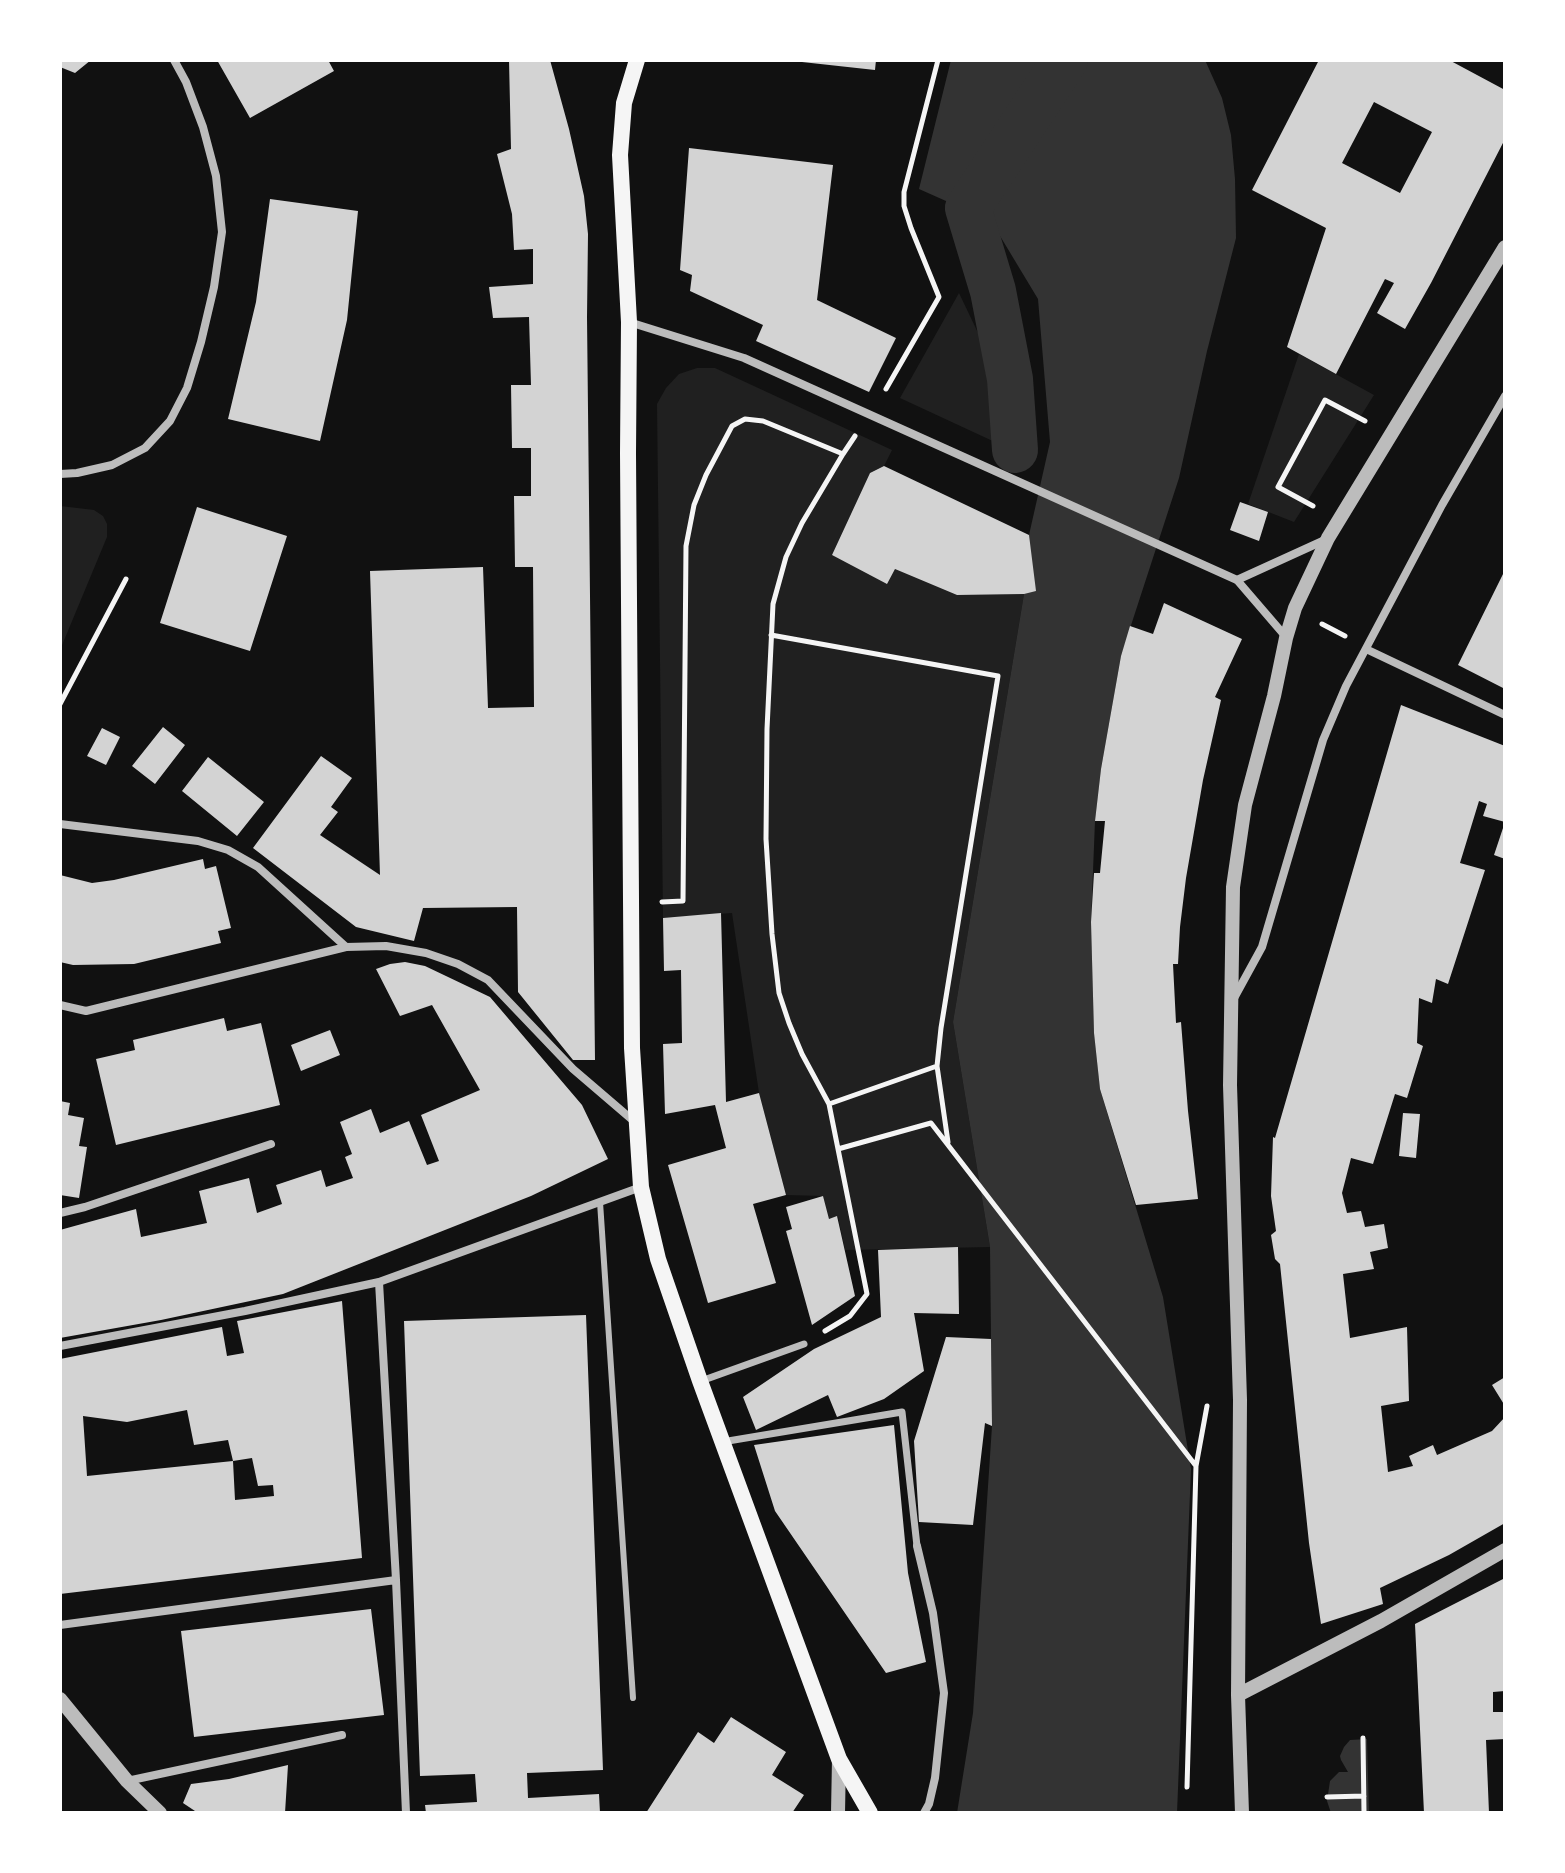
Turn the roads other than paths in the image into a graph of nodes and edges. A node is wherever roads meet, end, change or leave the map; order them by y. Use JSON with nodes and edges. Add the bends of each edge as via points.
{"nodes":[{"id":1,"x":174,"y":60,"type":"edge"},
{"id":2,"x":633,"y":61,"type":"edge"},
{"id":3,"x":1505,"y":247,"type":"edge"},
{"id":4,"x":629,"y":322,"type":"junction"},
{"id":5,"x":1505,"y":396,"type":"edge"},
{"id":6,"x":60,"y":474,"type":"edge"},
{"id":7,"x":1328,"y":538,"type":"junction"},
{"id":8,"x":1237,"y":580,"type":"junction"},
{"id":9,"x":1286,"y":638,"type":"junction"},
{"id":10,"x":1366,"y":649,"type":"junction"},
{"id":11,"x":1505,"y":715,"type":"edge"},
{"id":12,"x":60,"y":824,"type":"edge"},
{"id":13,"x":346,"y":947,"type":"junction"},
{"id":14,"x":1233,"y":1001,"type":"junction"},
{"id":15,"x":60,"y":1005,"type":"edge"},
{"id":16,"x":636,"y":1123,"type":"junction"},
{"id":17,"x":271,"y":1144,"type":"dead end"},
{"id":18,"x":641,"y":1187,"type":"junction"},
{"id":19,"x":600,"y":1202,"type":"junction"},
{"id":20,"x":60,"y":1213,"type":"edge"},
{"id":21,"x":379,"y":1282,"type":"junction"},
{"id":22,"x":804,"y":1344,"type":"dead end"},
{"id":23,"x":60,"y":1346,"type":"edge"},
{"id":24,"x":700,"y":1381,"type":"junction"},
{"id":25,"x":722,"y":1442,"type":"junction"},
{"id":26,"x":917,"y":1546,"type":"joint"},
{"id":27,"x":1505,"y":1550,"type":"edge"},
{"id":28,"x":396,"y":1580,"type":"junction"},
{"id":29,"x":60,"y":1625,"type":"edge"},
{"id":30,"x":1238,"y":1695,"type":"junction"},
{"id":31,"x":633,"y":1698,"type":"dead end"},
{"id":32,"x":60,"y":1699,"type":"edge"},
{"id":33,"x":342,"y":1735,"type":"dead end"},
{"id":34,"x":839,"y":1759,"type":"junction"},
{"id":35,"x":127,"y":1781,"type":"junction"},
{"id":36,"x":160,"y":1813,"type":"edge"},
{"id":37,"x":406,"y":1813,"type":"edge"},
{"id":38,"x":838,"y":1813,"type":"edge"},
{"id":39,"x":870,"y":1813,"type":"edge"},
{"id":40,"x":924,"y":1813,"type":"edge"},
{"id":41,"x":1242,"y":1813,"type":"edge"}],
"edges":[{"from":1,"to":6,"type":"street","via":[[203,127],[216,176],[222,232],[201,342],[170,421],[145,448],[112,465]]},
{"from":2,"to":4,"type":"main road","via":[[620,155]]},
{"from":3,"to":7,"type":"street"},
{"from":4,"to":8,"type":"street","via":[[744,358]]},
{"from":4,"to":16,"type":"main road","via":[[630,903]]},
{"from":5,"to":10,"type":"street"},
{"from":7,"to":8,"type":"street"},
{"from":7,"to":9,"type":"street"},
{"from":8,"to":9,"type":"street"},
{"from":9,"to":14,"type":"street","via":[[1245,805],[1233,887]]},
{"from":10,"to":11,"type":"street"},
{"from":10,"to":14,"type":"street","via":[[1323,740],[1262,947]]},
{"from":12,"to":13,"type":"street","via":[[198,841],[228,850],[258,867]]},
{"from":13,"to":15,"type":"street","via":[[86,1011]]},
{"from":13,"to":16,"type":"street","via":[[426,953],[488,980],[573,1069]]},
{"from":14,"to":30,"type":"street","via":[[1230,1085],[1240,1400]]},
{"from":16,"to":18,"type":"main road"},
{"from":17,"to":20,"type":"street"},
{"from":18,"to":19,"type":"street"},
{"from":18,"to":24,"type":"main road","via":[[658,1259]]},
{"from":19,"to":21,"type":"street"},
{"from":19,"to":31,"type":"lane"},
{"from":21,"to":23,"type":"street"},
{"from":21,"to":28,"type":"street"},
{"from":22,"to":24,"type":"street"},
{"from":24,"to":25,"type":"main road"},
{"from":25,"to":26,"type":"street","via":[[902,1412]]},
{"from":25,"to":34,"type":"main road"},
{"from":26,"to":40,"type":"street","via":[[944,1693],[935,1778]]},
{"from":27,"to":30,"type":"street"},
{"from":28,"to":29,"type":"street"},
{"from":28,"to":37,"type":"street"},
{"from":30,"to":41,"type":"street"},
{"from":32,"to":35,"type":"street"},
{"from":33,"to":35,"type":"street"},
{"from":34,"to":38,"type":"street"},
{"from":34,"to":39,"type":"main road"},
{"from":35,"to":36,"type":"street"}]}
